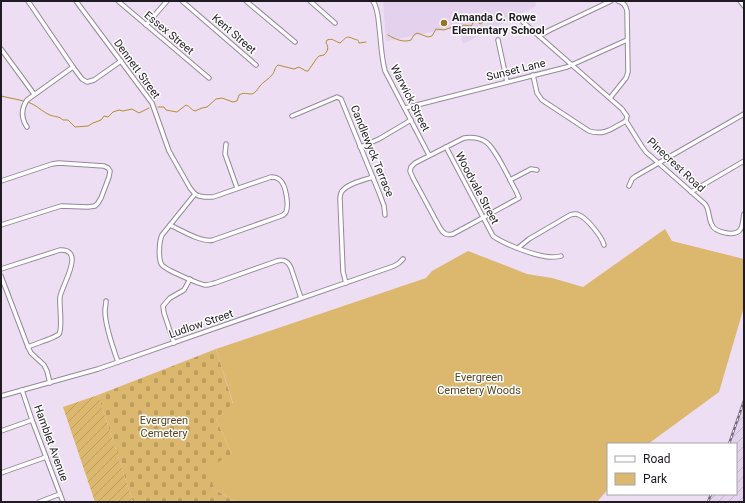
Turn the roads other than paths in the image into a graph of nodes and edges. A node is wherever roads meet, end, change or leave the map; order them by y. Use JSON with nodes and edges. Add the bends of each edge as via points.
{"nodes":[{"id":1,"x":28,"y":1,"type":"edge"},
{"id":2,"x":76,"y":1,"type":"edge"},
{"id":3,"x":118,"y":1,"type":"edge"},
{"id":4,"x":167,"y":1,"type":"edge"},
{"id":5,"x":182,"y":1,"type":"edge"},
{"id":6,"x":246,"y":1,"type":"edge"},
{"id":7,"x":310,"y":1,"type":"edge"},
{"id":8,"x":373,"y":1,"type":"edge"},
{"id":9,"x":611,"y":1,"type":"edge"},
{"id":10,"x":618,"y":1,"type":"edge"},
{"id":11,"x":740,"y":1,"type":"edge"},
{"id":12,"x":744,"y":6,"type":"edge"},
{"id":13,"x":523,"y":22,"type":"dead end"},
{"id":14,"x":335,"y":23,"type":"dead end"},
{"id":15,"x":146,"y":25,"type":"junction"},
{"id":16,"x":539,"y":36,"type":"junction"},
{"id":17,"x":498,"y":40,"type":"dead end"},
{"id":18,"x":627,"y":40,"type":"junction"},
{"id":19,"x":295,"y":42,"type":"dead end"},
{"id":20,"x":1,"y":49,"type":"edge"},
{"id":21,"x":121,"y":61,"type":"junction"},
{"id":22,"x":256,"y":64,"type":"dead end"},
{"id":23,"x":572,"y":65,"type":"junction"},
{"id":24,"x":73,"y":67,"type":"junction"},
{"id":25,"x":533,"y":75,"type":"junction"},
{"id":26,"x":209,"y":78,"type":"dead end"},
{"id":27,"x":507,"y":82,"type":"junction"},
{"id":28,"x":34,"y":94,"type":"junction"},
{"id":29,"x":610,"y":98,"type":"junction"},
{"id":30,"x":405,"y":108,"type":"junction"},
{"id":31,"x":744,"y":114,"type":"edge"},
{"id":32,"x":292,"y":116,"type":"dead end"},
{"id":33,"x":411,"y":120,"type":"junction"},
{"id":34,"x":626,"y":121,"type":"junction"},
{"id":35,"x":27,"y":127,"type":"dead end"},
{"id":36,"x":226,"y":144,"type":"dead end"},
{"id":37,"x":360,"y":147,"type":"junction"},
{"id":38,"x":446,"y":147,"type":"junction"},
{"id":39,"x":429,"y":155,"type":"junction"},
{"id":40,"x":744,"y":161,"type":"edge"},
{"id":41,"x":659,"y":163,"type":"junction"},
{"id":42,"x":537,"y":170,"type":"dead end"},
{"id":43,"x":373,"y":177,"type":"junction"},
{"id":44,"x":510,"y":180,"type":"junction"},
{"id":45,"x":1,"y":181,"type":"edge"},
{"id":46,"x":629,"y":186,"type":"dead end"},
{"id":47,"x":237,"y":188,"type":"junction"},
{"id":48,"x":691,"y":192,"type":"junction"},
{"id":49,"x":195,"y":194,"type":"junction"},
{"id":50,"x":744,"y":214,"type":"edge"},
{"id":51,"x":385,"y":215,"type":"dead end"},
{"id":52,"x":483,"y":218,"type":"junction"},
{"id":53,"x":170,"y":224,"type":"junction"},
{"id":54,"x":1,"y":225,"type":"edge"},
{"id":55,"x":604,"y":245,"type":"dead end"},
{"id":56,"x":518,"y":248,"type":"junction"},
{"id":57,"x":561,"y":256,"type":"dead end"},
{"id":58,"x":403,"y":259,"type":"dead end"},
{"id":59,"x":1,"y":269,"type":"edge"},
{"id":60,"x":1,"y":276,"type":"edge"},
{"id":61,"x":190,"y":279,"type":"junction"},
{"id":62,"x":346,"y":283,"type":"junction"},
{"id":63,"x":301,"y":298,"type":"junction"},
{"id":64,"x":106,"y":301,"type":"dead end"},
{"id":65,"x":174,"y":343,"type":"junction"},
{"id":66,"x":28,"y":347,"type":"junction"},
{"id":67,"x":118,"y":362,"type":"junction"},
{"id":68,"x":50,"y":383,"type":"junction"},
{"id":69,"x":22,"y":390,"type":"junction"},
{"id":70,"x":1,"y":396,"type":"edge"},
{"id":71,"x":32,"y":420,"type":"junction"},
{"id":72,"x":1,"y":431,"type":"edge"},
{"id":73,"x":46,"y":457,"type":"junction"},
{"id":74,"x":1,"y":473,"type":"edge"},
{"id":75,"x":60,"y":494,"type":"junction"},
{"id":76,"x":39,"y":502,"type":"edge"},
{"id":77,"x":63,"y":502,"type":"edge"}],
"edges":[{"from":1,"to":24,"type":"street"},
{"from":2,"to":21,"type":"street","name":"Dennett Street"},
{"from":3,"to":15,"type":"street","name":"Essex Street"},
{"from":4,"to":15,"type":"street"},
{"from":5,"to":22,"type":"street","name":"Kent Street"},
{"from":6,"to":19,"type":"street"},
{"from":7,"to":14,"type":"street"},
{"from":8,"to":30,"type":"street","name":"Warwick Street","via":[[377,7],[383,64]]},
{"from":9,"to":16,"type":"street"},
{"from":10,"to":18,"type":"street","via":[[626,8]]},
{"from":11,"to":12,"type":"street"},
{"from":13,"to":16,"type":"street","name":"Pinecrest Road"},
{"from":15,"to":26,"type":"street","name":"Essex Street"},
{"from":16,"to":23,"type":"street","name":"Pinecrest Road"},
{"from":17,"to":27,"type":"street"},
{"from":18,"to":23,"type":"street","name":"Sunset Lane"},
{"from":18,"to":29,"type":"street","via":[[628,75]]},
{"from":20,"to":28,"type":"street"},
{"from":21,"to":24,"type":"street","via":[[87,82]]},
{"from":21,"to":49,"type":"street","name":"Dennett Street","via":[[152,103],[169,151]]},
{"from":23,"to":25,"type":"street","name":"Sunset Lane"},
{"from":23,"to":29,"type":"street","name":"Pinecrest Road"},
{"from":24,"to":28,"type":"street"},
{"from":25,"to":27,"type":"street","name":"Sunset Lane"},
{"from":25,"to":34,"type":"street","via":[[537,93],[542,100],[589,130],[602,133]]},
{"from":27,"to":30,"type":"street","name":"Sunset Lane"},
{"from":28,"to":35,"type":"street","via":[[24,106],[22,116]]},
{"from":29,"to":34,"type":"street","name":"Pinecrest Road","via":[[625,112]]},
{"from":30,"to":33,"type":"street","name":"Warwick Street"},
{"from":31,"to":41,"type":"street"},
{"from":32,"to":37,"type":"street","name":"Candlewyck Terrace","via":[[337,97],[345,108]]},
{"from":33,"to":37,"type":"street"},
{"from":33,"to":39,"type":"street","name":"Warwick Street"},
{"from":34,"to":41,"type":"street","name":"Pinecrest Road","via":[[641,146]]},
{"from":36,"to":47,"type":"street","via":[[225,154]]},
{"from":37,"to":43,"type":"street","name":"Candlewyck Terrace"},
{"from":38,"to":39,"type":"street"},
{"from":38,"to":44,"type":"street","via":[[464,138],[485,141]]},
{"from":38,"to":52,"type":"street","name":"Woodvale Street"},
{"from":39,"to":52,"type":"street","via":[[415,162],[410,171],[442,231],[445,234],[453,234]]},
{"from":40,"to":48,"type":"street"},
{"from":41,"to":46,"type":"street","via":[[632,179]]},
{"from":41,"to":48,"type":"street","name":"Pinecrest Road"},
{"from":42,"to":44,"type":"street","via":[[531,169]]},
{"from":43,"to":51,"type":"street","name":"Candlewyck Terrace"},
{"from":43,"to":62,"type":"street","via":[[348,186],[341,192],[343,272]]},
{"from":44,"to":52,"type":"street","via":[[519,198]]},
{"from":45,"to":54,"type":"street","via":[[59,163],[104,166],[110,171],[101,198],[95,206],[61,206]]},
{"from":47,"to":49,"type":"street","via":[[209,197]]},
{"from":47,"to":53,"type":"street","via":[[276,177],[284,187],[286,211],[282,216],[209,241]]},
{"from":48,"to":50,"type":"street","name":"Pinecrest Road","via":[[707,207],[711,224],[719,231],[732,233],[741,229]]},
{"from":49,"to":53,"type":"street"},
{"from":52,"to":56,"type":"street","name":"Woodvale Street","via":[[493,236]]},
{"from":53,"to":61,"type":"street","via":[[160,241],[160,261],[165,268]]},
{"from":55,"to":56,"type":"street","via":[[599,234],[581,216],[573,214]]},
{"from":56,"to":57,"type":"street","name":"Woodvale Street","via":[[549,257]]},
{"from":58,"to":62,"type":"street","name":"Ludlow Street","via":[[394,266]]},
{"from":59,"to":66,"type":"street","via":[[60,250],[68,251],[73,257],[60,296],[59,333]]},
{"from":60,"to":66,"type":"street"},
{"from":61,"to":63,"type":"street","via":[[211,285],[281,260],[289,264]]},
{"from":61,"to":65,"type":"street","via":[[184,290],[170,298],[164,306]]},
{"from":62,"to":63,"type":"street","name":"Ludlow Street"},
{"from":63,"to":65,"type":"street","name":"Ludlow Street"},
{"from":64,"to":67,"type":"street","via":[[107,325]]},
{"from":65,"to":67,"type":"street","name":"Ludlow Street"},
{"from":66,"to":68,"type":"street","via":[[44,365]]},
{"from":67,"to":68,"type":"street","name":"Ludlow Street"},
{"from":68,"to":69,"type":"street","name":"Ludlow Street"},
{"from":69,"to":70,"type":"street","name":"Ludlow Street"},
{"from":69,"to":71,"type":"street","name":"Hamblet Avenue"},
{"from":71,"to":72,"type":"street"},
{"from":71,"to":73,"type":"street","name":"Hamblet Avenue"},
{"from":73,"to":74,"type":"street"},
{"from":73,"to":75,"type":"street","name":"Hamblet Avenue"},
{"from":75,"to":76,"type":"street"},
{"from":75,"to":77,"type":"street","name":"Hamblet Avenue"}]}
